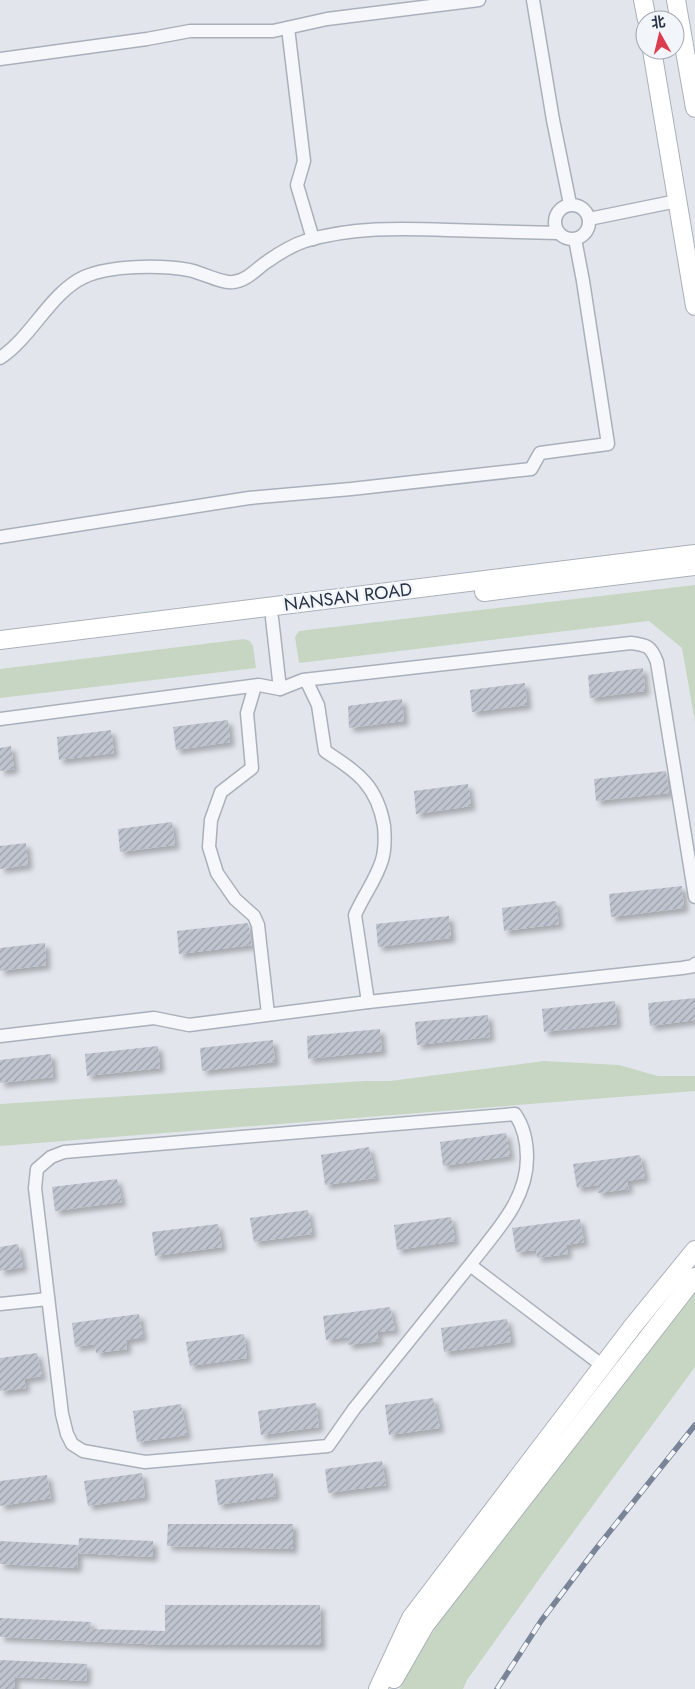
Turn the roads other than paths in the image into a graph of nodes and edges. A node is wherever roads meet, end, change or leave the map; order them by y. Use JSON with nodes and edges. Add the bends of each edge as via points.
{"nodes":[{"id":1,"x":479,"y":0,"type":"edge"},
{"id":2,"x":533,"y":0,"type":"edge"},
{"id":3,"x":676,"y":0,"type":"edge"},
{"id":4,"x":288,"y":28,"type":"junction"},
{"id":5,"x":0,"y":60,"type":"edge"},
{"id":6,"x":654,"y":60,"type":"edge"},
{"id":7,"x":695,"y":108,"type":"edge"},
{"id":8,"x":677,"y":201,"type":"junction"},
{"id":9,"x":570,"y":204,"type":"junction"},
{"id":10,"x":589,"y":219,"type":"junction"},
{"id":11,"x":558,"y":233,"type":"junction"},
{"id":12,"x":576,"y":239,"type":"junction"},
{"id":13,"x":313,"y":240,"type":"junction"},
{"id":14,"x":695,"y":306,"type":"edge"},
{"id":15,"x":0,"y":358,"type":"edge"},
{"id":16,"x":0,"y":538,"type":"edge"},
{"id":17,"x":695,"y":554,"type":"edge"},
{"id":18,"x":695,"y":566,"type":"edge"},
{"id":19,"x":272,"y":618,"type":"junction"},
{"id":20,"x":0,"y":640,"type":"edge"},
{"id":21,"x":0,"y":651,"type":"edge"},
{"id":22,"x":306,"y":680,"type":"junction"},
{"id":23,"x":255,"y":686,"type":"junction"},
{"id":24,"x":280,"y":689,"type":"junction"},
{"id":25,"x":0,"y":719,"type":"edge"},
{"id":26,"x":690,"y":841,"type":"edge"},
{"id":27,"x":695,"y":897,"type":"edge"},
{"id":28,"x":695,"y":964,"type":"edge"},
{"id":29,"x":368,"y":1002,"type":"junction"},
{"id":30,"x":268,"y":1014,"type":"junction"},
{"id":31,"x":0,"y":1036,"type":"edge"},
{"id":32,"x":695,"y":1250,"type":"edge"},
{"id":33,"x":470,"y":1265,"type":"junction"},
{"id":34,"x":695,"y":1277,"type":"edge"},
{"id":35,"x":48,"y":1299,"type":"junction"},
{"id":36,"x":0,"y":1304,"type":"edge"},
{"id":37,"x":603,"y":1366,"type":"junction"},
{"id":38,"x":378,"y":1689,"type":"edge"},
{"id":39,"x":390,"y":1689,"type":"edge"}],
"edges":[{"from":1,"to":4,"type":"street","via":[[327,19]]},
{"from":2,"to":9,"type":"street"},
{"from":3,"to":7,"type":"main road"},
{"from":4,"to":5,"type":"street","via":[[273,31],[190,31]]},
{"from":4,"to":13,"type":"street","via":[[304,161],[297,185]]},
{"from":6,"to":8,"type":"main road"},
{"from":8,"to":10,"type":"street"},
{"from":8,"to":14,"type":"main road"},
{"from":9,"to":10,"type":"street","via":[[580,205]]},
{"from":9,"to":11,"type":"street","via":[[560,208],[555,215]]},
{"from":10,"to":12,"type":"street","via":[[586,233]]},
{"from":11,"to":12,"type":"street","via":[[564,238]]},
{"from":11,"to":13,"type":"street","via":[[396,228]]},
{"from":12,"to":16,"type":"street","via":[[608,444],[540,453],[531,469],[250,498]]},
{"from":13,"to":15,"type":"street","via":[[268,260],[245,278],[232,283],[189,270],[145,267],[117,269],[84,277],[63,292],[28,334]]},
{"from":17,"to":20,"type":"main road","name":"NANSAN ROAD"},
{"from":18,"to":19,"type":"main road","name":"NANSAN ROAD"},
{"from":19,"to":21,"type":"main road","name":"NANSAN ROAD"},
{"from":19,"to":24,"type":"street"},
{"from":22,"to":24,"type":"street"},
{"from":22,"to":26,"type":"street","via":[[632,643],[645,645],[653,650],[657,662]]},
{"from":22,"to":29,"type":"street","via":[[318,705],[325,751],[370,786],[381,809],[385,836],[383,859],[355,915]]},
{"from":23,"to":24,"type":"street"},
{"from":23,"to":25,"type":"street"},
{"from":23,"to":30,"type":"street","via":[[247,713],[252,768],[221,792],[211,820],[209,847],[217,873],[258,925]]},
{"from":26,"to":27,"type":"street"},
{"from":28,"to":29,"type":"street"},
{"from":29,"to":30,"type":"street"},
{"from":30,"to":31,"type":"street","via":[[189,1025],[154,1018]]},
{"from":32,"to":37,"type":"main road"},
{"from":33,"to":35,"type":"street","via":[[328,1446],[144,1462],[83,1452],[72,1444],[62,1414]]},
{"from":33,"to":35,"type":"street","via":[[510,1214],[522,1192],[527,1145],[522,1124],[515,1114],[64,1152],[51,1157],[37,1168],[34,1188]]},
{"from":33,"to":37,"type":"street"},
{"from":34,"to":39,"type":"main road","via":[[425,1624]]},
{"from":35,"to":36,"type":"street"},
{"from":37,"to":38,"type":"main road","via":[[411,1618]]}]}
